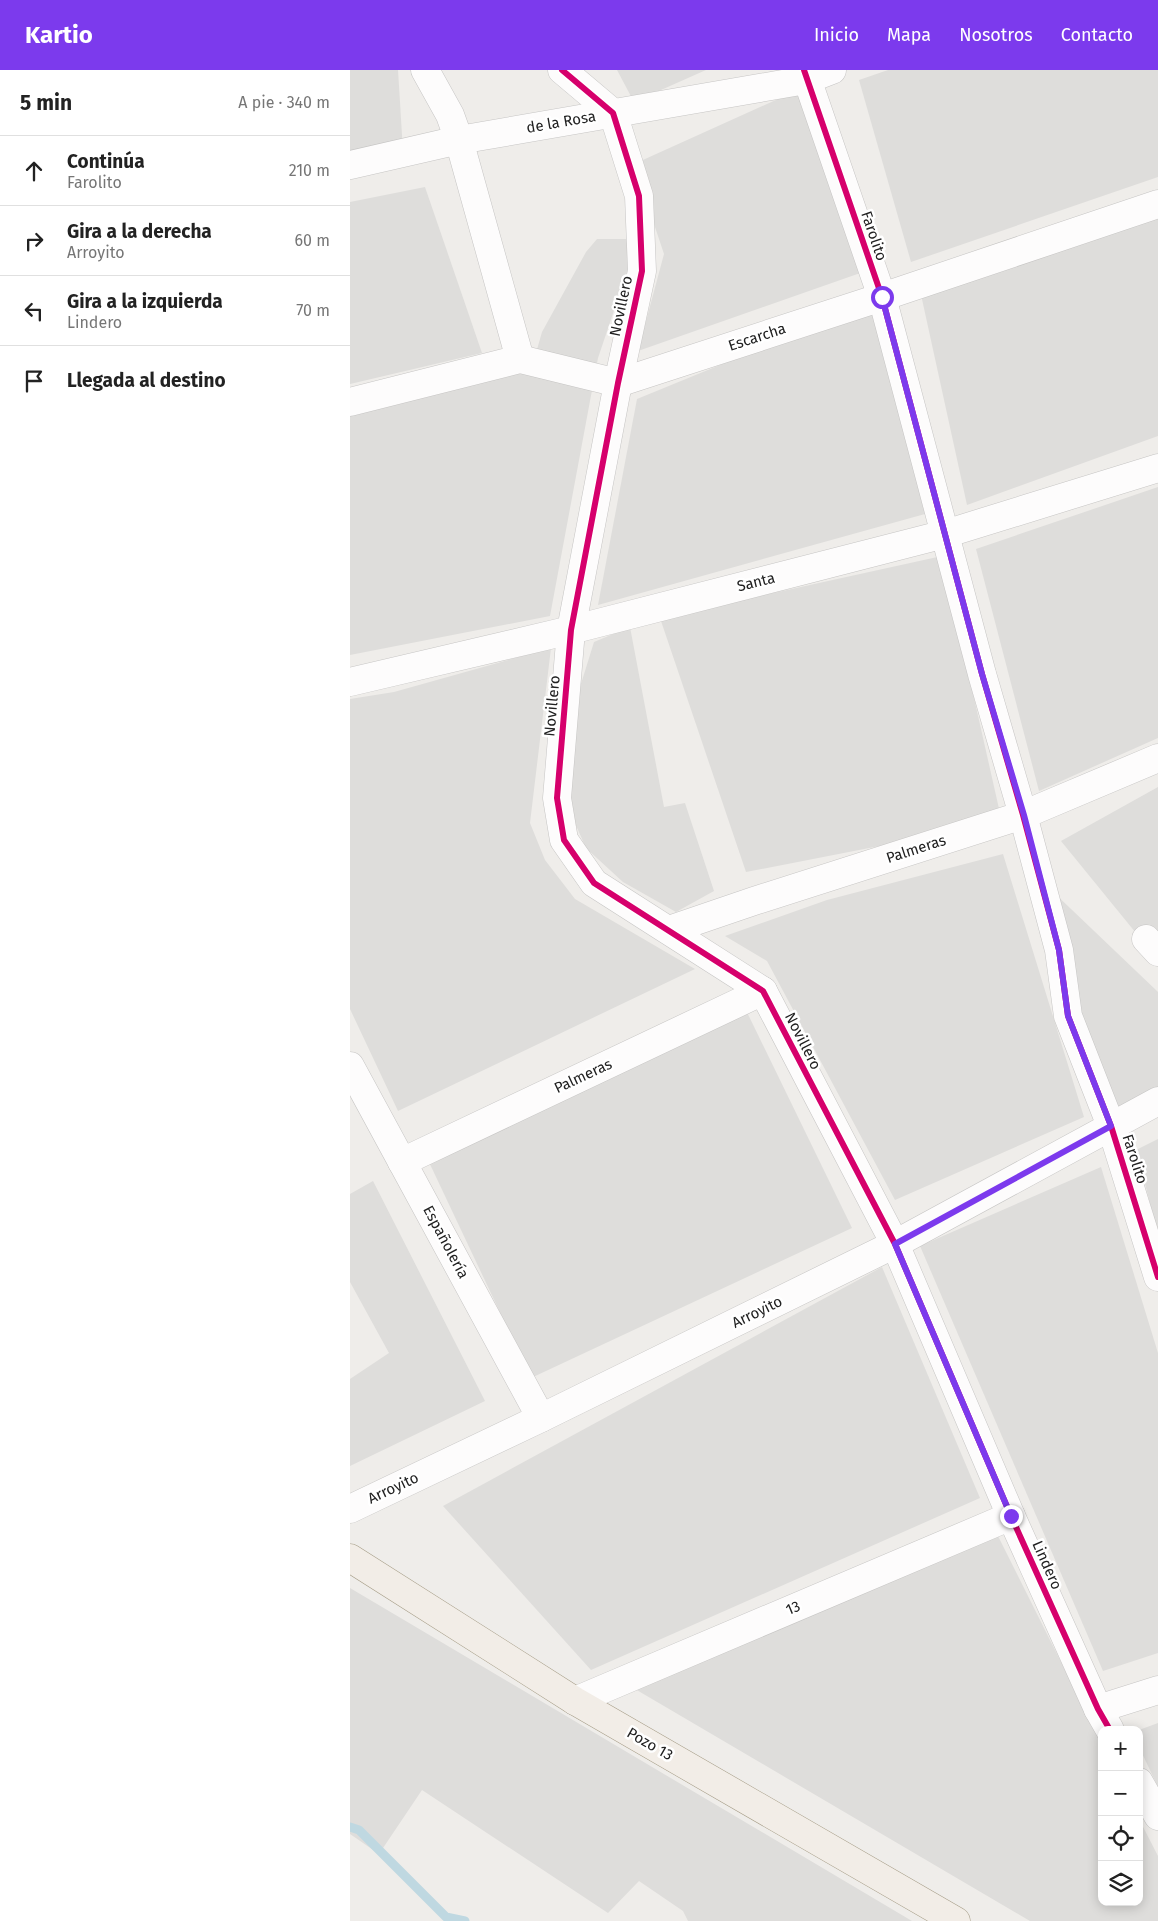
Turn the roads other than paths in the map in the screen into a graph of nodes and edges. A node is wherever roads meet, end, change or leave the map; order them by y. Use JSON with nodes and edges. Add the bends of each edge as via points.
{"nodes":[{"id":1,"x":425,"y":70,"type":"edge"},
{"id":2,"x":562,"y":70,"type":"edge"},
{"id":3,"x":832,"y":70,"type":"edge"},
{"id":4,"x":805,"y":75,"type":"edge"},
{"id":5,"x":613,"y":113,"type":"junction"},
{"id":6,"x":459,"y":140,"type":"junction"},
{"id":7,"x":350,"y":165,"type":"edge"},
{"id":8,"x":1158,"y":204,"type":"edge"},
{"id":9,"x":882,"y":297,"type":"junction"},
{"id":10,"x":520,"y":358,"type":"junction"},
{"id":11,"x":618,"y":383,"type":"junction"},
{"id":12,"x":350,"y":402,"type":"edge"},
{"id":13,"x":1158,"y":468,"type":"edge"},
{"id":14,"x":945,"y":534,"type":"junction"},
{"id":15,"x":571,"y":630,"type":"junction"},
{"id":16,"x":350,"y":682,"type":"edge"},
{"id":17,"x":1158,"y":758,"type":"edge"},
{"id":18,"x":1024,"y":815,"type":"junction"},
{"id":19,"x":669,"y":930,"type":"junction"},
{"id":20,"x":763,"y":991,"type":"junction"},
{"id":21,"x":350,"y":1066,"type":"edge"},
{"id":22,"x":1158,"y":1101,"type":"edge"},
{"id":23,"x":1111,"y":1126,"type":"junction"},
{"id":24,"x":402,"y":1162,"type":"junction"},
{"id":25,"x":895,"y":1244,"type":"junction"},
{"id":26,"x":1158,"y":1277,"type":"edge"},
{"id":27,"x":540,"y":1418,"type":"junction"},
{"id":28,"x":350,"y":1509,"type":"edge"},
{"id":29,"x":1011,"y":1516,"type":"junction"},
{"id":30,"x":350,"y":1558,"type":"edge"},
{"id":31,"x":1158,"y":1690,"type":"edge"},
{"id":32,"x":575,"y":1701,"type":"junction"},
{"id":33,"x":1104,"y":1719,"type":"edge"},
{"id":34,"x":1143,"y":1789,"type":"edge"},
{"id":35,"x":1158,"y":1816,"type":"edge"},
{"id":36,"x":956,"y":1921,"type":"edge"}],
"edges":[{"from":1,"to":6,"type":"street","via":[[450,115]]},
{"from":2,"to":5,"type":"street"},
{"from":3,"to":4,"type":"street","name":"de la Rosa"},
{"from":4,"to":5,"type":"street","name":"de la Rosa"},
{"from":4,"to":9,"type":"street","name":"Farolito"},
{"from":5,"to":6,"type":"street","name":"de la Rosa"},
{"from":5,"to":11,"type":"street","name":"Novillero","via":[[639,196],[642,271]]},
{"from":6,"to":7,"type":"street","name":"de la Rosa"},
{"from":6,"to":10,"type":"street"},
{"from":8,"to":9,"type":"street","name":"Escarcha"},
{"from":9,"to":11,"type":"street","name":"Escarcha"},
{"from":9,"to":14,"type":"street","name":"Farolito"},
{"from":10,"to":11,"type":"street"},
{"from":10,"to":12,"type":"street"},
{"from":11,"to":15,"type":"street","name":"Novillero"},
{"from":13,"to":14,"type":"street","name":"Santa"},
{"from":14,"to":15,"type":"street","name":"Santa"},
{"from":14,"to":18,"type":"street","name":"Farolito"},
{"from":15,"to":16,"type":"street","name":"Santa"},
{"from":15,"to":19,"type":"street","name":"Novillero","via":[[557,798],[564,840],[594,883]]},
{"from":17,"to":18,"type":"street","name":"Palmeras"},
{"from":18,"to":19,"type":"street","name":"Palmeras"},
{"from":18,"to":23,"type":"street","name":"Farolito","via":[[1059,950],[1068,1016]]},
{"from":19,"to":20,"type":"street","name":"Novillero"},
{"from":20,"to":24,"type":"street","name":"Palmeras"},
{"from":20,"to":25,"type":"street","name":"Novillero"},
{"from":21,"to":24,"type":"street","name":"Españolería"},
{"from":22,"to":23,"type":"street","name":"Arroyito"},
{"from":23,"to":25,"type":"street","name":"Arroyito"},
{"from":23,"to":26,"type":"street","name":"Farolito"},
{"from":24,"to":27,"type":"street","name":"Españolería"},
{"from":25,"to":27,"type":"street","name":"Arroyito"},
{"from":25,"to":29,"type":"street","name":"Lindero"},
{"from":27,"to":28,"type":"street","name":"Arroyito"},
{"from":29,"to":32,"type":"street","name":"13"},
{"from":29,"to":33,"type":"street","name":"Lindero"},
{"from":30,"to":32,"type":"main road","name":"Pozo 13"},
{"from":31,"to":33,"type":"street"},
{"from":32,"to":36,"type":"main road","name":"Pozo 13"},
{"from":34,"to":35,"type":"street"}]}
